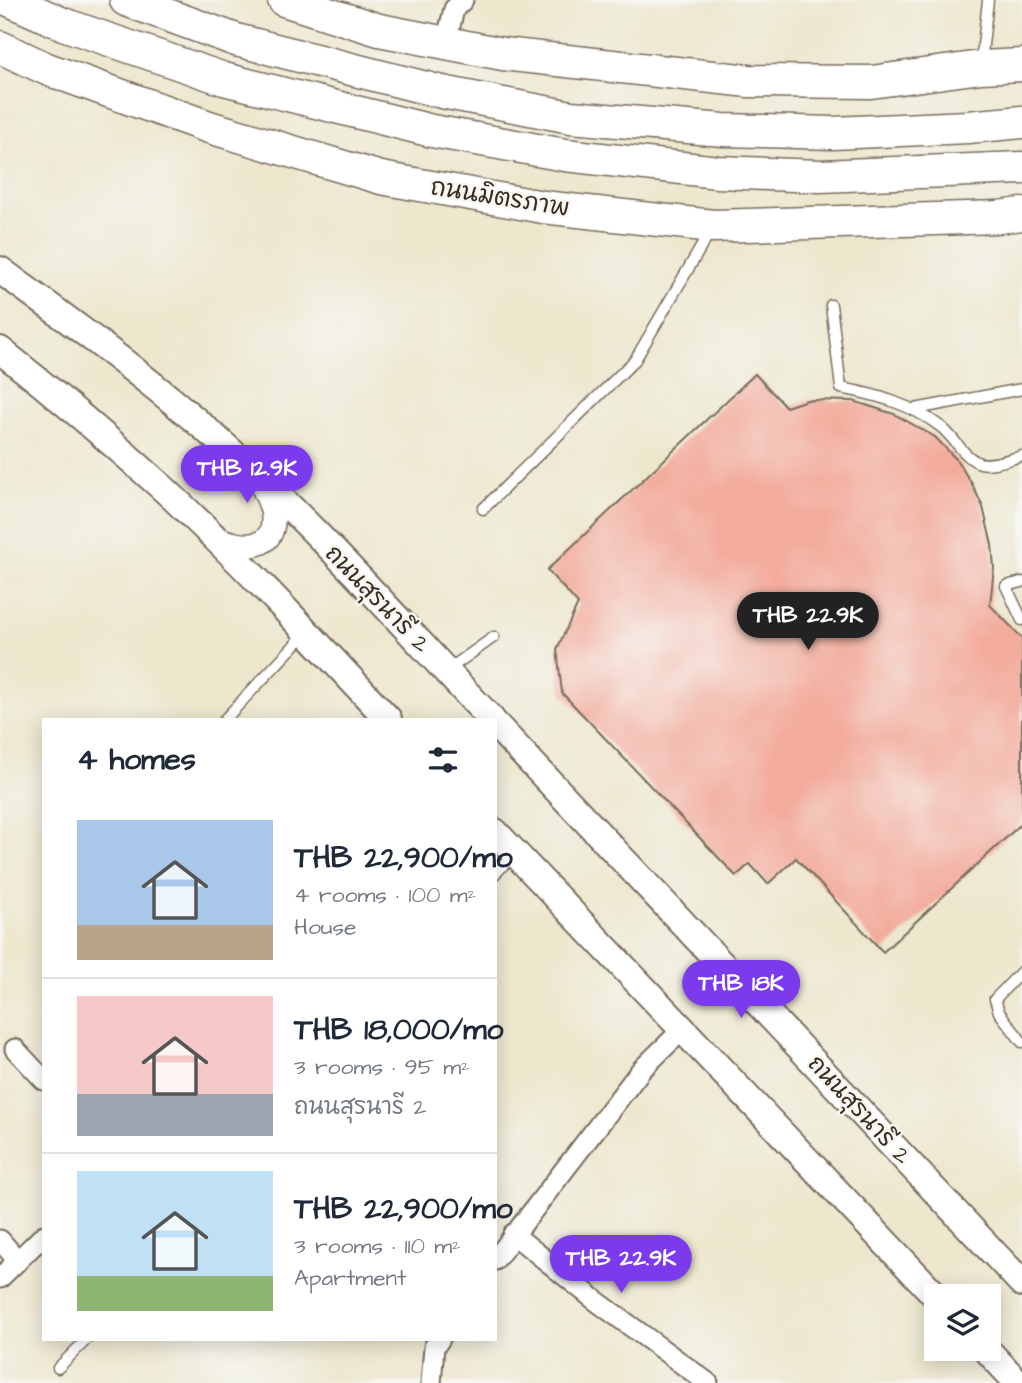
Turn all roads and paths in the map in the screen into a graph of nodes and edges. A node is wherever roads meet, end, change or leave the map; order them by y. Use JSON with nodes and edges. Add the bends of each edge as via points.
{"nodes":[{"id":1,"x":9,"y":0,"type":"edge"},
{"id":2,"x":126,"y":0,"type":"edge"},
{"id":3,"x":284,"y":0,"type":"edge"},
{"id":4,"x":463,"y":0,"type":"edge"},
{"id":5,"x":988,"y":0,"type":"edge"},
{"id":6,"x":446,"y":43,"type":"junction"},
{"id":7,"x":0,"y":47,"type":"edge"},
{"id":8,"x":1022,"y":65,"type":"edge"},
{"id":9,"x":981,"y":68,"type":"junction"},
{"id":10,"x":1022,"y":122,"type":"edge"},
{"id":11,"x":1022,"y":168,"type":"edge"},
{"id":12,"x":1022,"y":214,"type":"edge"},
{"id":13,"x":713,"y":226,"type":"junction"},
{"id":14,"x":0,"y":270,"type":"edge"},
{"id":15,"x":831,"y":305,"type":"dead end"},
{"id":16,"x":0,"y":350,"type":"edge"},
{"id":17,"x":1022,"y":389,"type":"edge"},
{"id":18,"x":915,"y":409,"type":"junction"},
{"id":19,"x":1022,"y":456,"type":"edge"},
{"id":20,"x":259,"y":479,"type":"junction"},
{"id":21,"x":483,"y":509,"type":"dead end"},
{"id":22,"x":211,"y":535,"type":"junction"},
{"id":23,"x":1022,"y":583,"type":"edge"},
{"id":24,"x":1022,"y":620,"type":"edge"},
{"id":25,"x":306,"y":632,"type":"junction"},
{"id":26,"x":494,"y":637,"type":"dead end"},
{"id":27,"x":446,"y":671,"type":"junction"},
{"id":28,"x":226,"y":718,"type":"edge"},
{"id":29,"x":387,"y":718,"type":"edge"},
{"id":30,"x":490,"y":718,"type":"edge"},
{"id":31,"x":497,"y":726,"type":"edge"},
{"id":32,"x":497,"y":834,"type":"edge"},
{"id":33,"x":516,"y":853,"type":"junction"},
{"id":34,"x":497,"y":872,"type":"edge"},
{"id":35,"x":1022,"y":971,"type":"edge"},
{"id":36,"x":683,"y":1029,"type":"junction"},
{"id":37,"x":1022,"y":1042,"type":"edge"},
{"id":38,"x":15,"y":1049,"type":"dead end"},
{"id":39,"x":42,"y":1078,"type":"edge"},
{"id":40,"x":513,"y":1234,"type":"junction"},
{"id":41,"x":42,"y":1237,"type":"edge"},
{"id":42,"x":0,"y":1240,"type":"edge"},
{"id":43,"x":497,"y":1257,"type":"edge"},
{"id":44,"x":18,"y":1261,"type":"junction"},
{"id":45,"x":0,"y":1278,"type":"edge"},
{"id":46,"x":1022,"y":1283,"type":"edge"},
{"id":47,"x":925,"y":1284,"type":"edge"},
{"id":48,"x":85,"y":1341,"type":"edge"},
{"id":49,"x":439,"y":1341,"type":"edge"},
{"id":50,"x":997,"y":1361,"type":"edge"},
{"id":51,"x":58,"y":1368,"type":"dead end"},
{"id":52,"x":431,"y":1383,"type":"edge"},
{"id":53,"x":708,"y":1383,"type":"edge"},
{"id":54,"x":1018,"y":1383,"type":"edge"}],
"edges":[{"from":1,"to":11,"type":"highway","via":[[63,24],[224,79],[432,131],[565,155],[718,172],[820,176]]},
{"from":2,"to":10,"type":"highway","via":[[236,40],[442,92],[571,117],[723,130],[833,133]]},
{"from":3,"to":6,"type":"highway","via":[[379,30]]},
{"from":4,"to":6,"type":"street","via":[[454,9]]},
{"from":5,"to":9,"type":"lane"},
{"from":6,"to":9,"type":"highway","via":[[529,57],[749,80],[871,82]]},
{"from":7,"to":13,"type":"highway","name":"ถนนมิตรภาพ","via":[[47,69],[209,127],[381,178],[542,207]]},
{"from":8,"to":9,"type":"highway"},
{"from":12,"to":13,"type":"highway","name":"ถนนมิตรภาพ"},
{"from":13,"to":21,"type":"lane","via":[[635,360]]},
{"from":14,"to":20,"type":"main road","name":"ถนนสุรนารี 2","via":[[134,369]]},
{"from":15,"to":18,"type":"lane","via":[[841,388]]},
{"from":16,"to":22,"type":"main road","via":[[102,433]]},
{"from":17,"to":18,"type":"lane"},
{"from":18,"to":19,"type":"lane","via":[[943,428],[976,462],[988,464]]},
{"from":20,"to":22,"type":"street","via":[[272,524],[266,539],[249,546],[233,545]]},
{"from":20,"to":27,"type":"main road","name":"ถนนสุรนารี 2"},
{"from":22,"to":25,"type":"main road"},
{"from":23,"to":24,"type":"lane","via":[[1006,586]]},
{"from":25,"to":28,"type":"lane"},
{"from":25,"to":29,"type":"main road"},
{"from":26,"to":27,"type":"lane"},
{"from":27,"to":30,"type":"main road","name":"ถนนสุรนารี 2"},
{"from":31,"to":46,"type":"main road","name":"ถนนสุรนารี 2"},
{"from":32,"to":33,"type":"main road"},
{"from":33,"to":34,"type":"lane"},
{"from":33,"to":36,"type":"main road"},
{"from":35,"to":37,"type":"lane","via":[[995,999],[999,1012]]},
{"from":36,"to":40,"type":"street","via":[[641,1070]]},
{"from":36,"to":47,"type":"main road"},
{"from":38,"to":39,"type":"street"},
{"from":40,"to":43,"type":"street"},
{"from":40,"to":53,"type":"street"},
{"from":41,"to":44,"type":"street"},
{"from":42,"to":44,"type":"street"},
{"from":44,"to":45,"type":"street"},
{"from":48,"to":51,"type":"lane"},
{"from":49,"to":52,"type":"street"},
{"from":50,"to":54,"type":"main road"}]}
